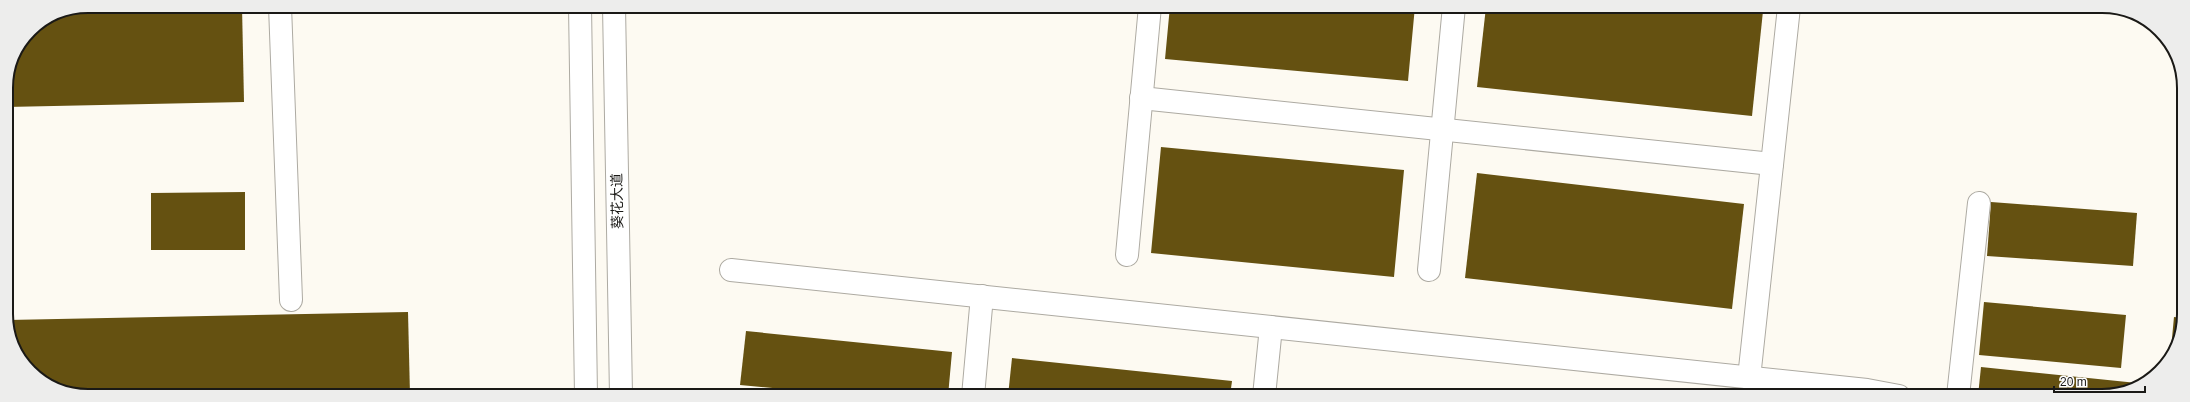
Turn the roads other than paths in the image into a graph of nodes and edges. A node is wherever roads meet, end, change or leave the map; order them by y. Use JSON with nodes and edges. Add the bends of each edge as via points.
{"nodes":[{"id":1,"x":280,"y":13,"type":"edge"},
{"id":2,"x":580,"y":13,"type":"edge"},
{"id":3,"x":614,"y":13,"type":"edge"},
{"id":4,"x":1149,"y":13,"type":"edge"},
{"id":5,"x":1453,"y":13,"type":"edge"},
{"id":6,"x":1788,"y":13,"type":"edge"},
{"id":7,"x":1141,"y":98,"type":"junction"},
{"id":8,"x":1442,"y":130,"type":"junction"},
{"id":9,"x":1772,"y":164,"type":"junction"},
{"id":10,"x":1980,"y":203,"type":"dead end"},
{"id":11,"x":1127,"y":255,"type":"dead end"},
{"id":12,"x":730,"y":270,"type":"dead end"},
{"id":13,"x":1428,"y":270,"type":"dead end"},
{"id":14,"x":982,"y":296,"type":"junction"},
{"id":15,"x":291,"y":300,"type":"dead end"},
{"id":16,"x":1271,"y":327,"type":"junction"},
{"id":17,"x":1749,"y":378,"type":"junction"},
{"id":18,"x":586,"y":389,"type":"edge"},
{"id":19,"x":621,"y":389,"type":"edge"},
{"id":20,"x":974,"y":389,"type":"edge"},
{"id":21,"x":1265,"y":389,"type":"edge"},
{"id":22,"x":1836,"y":389,"type":"edge"},
{"id":23,"x":1959,"y":389,"type":"edge"}],
"edges":[{"from":1,"to":15,"type":"street"},
{"from":2,"to":18,"type":"street"},
{"from":3,"to":19,"type":"street","name":"葵花大道"},
{"from":4,"to":7,"type":"street"},
{"from":5,"to":8,"type":"street"},
{"from":6,"to":9,"type":"street"},
{"from":7,"to":8,"type":"street"},
{"from":7,"to":11,"type":"street"},
{"from":8,"to":9,"type":"street"},
{"from":8,"to":13,"type":"street"},
{"from":9,"to":17,"type":"street"},
{"from":10,"to":23,"type":"street"},
{"from":12,"to":14,"type":"street"},
{"from":14,"to":16,"type":"street"},
{"from":14,"to":20,"type":"street"},
{"from":16,"to":17,"type":"street"},
{"from":16,"to":21,"type":"street"},
{"from":17,"to":22,"type":"street"}]}
